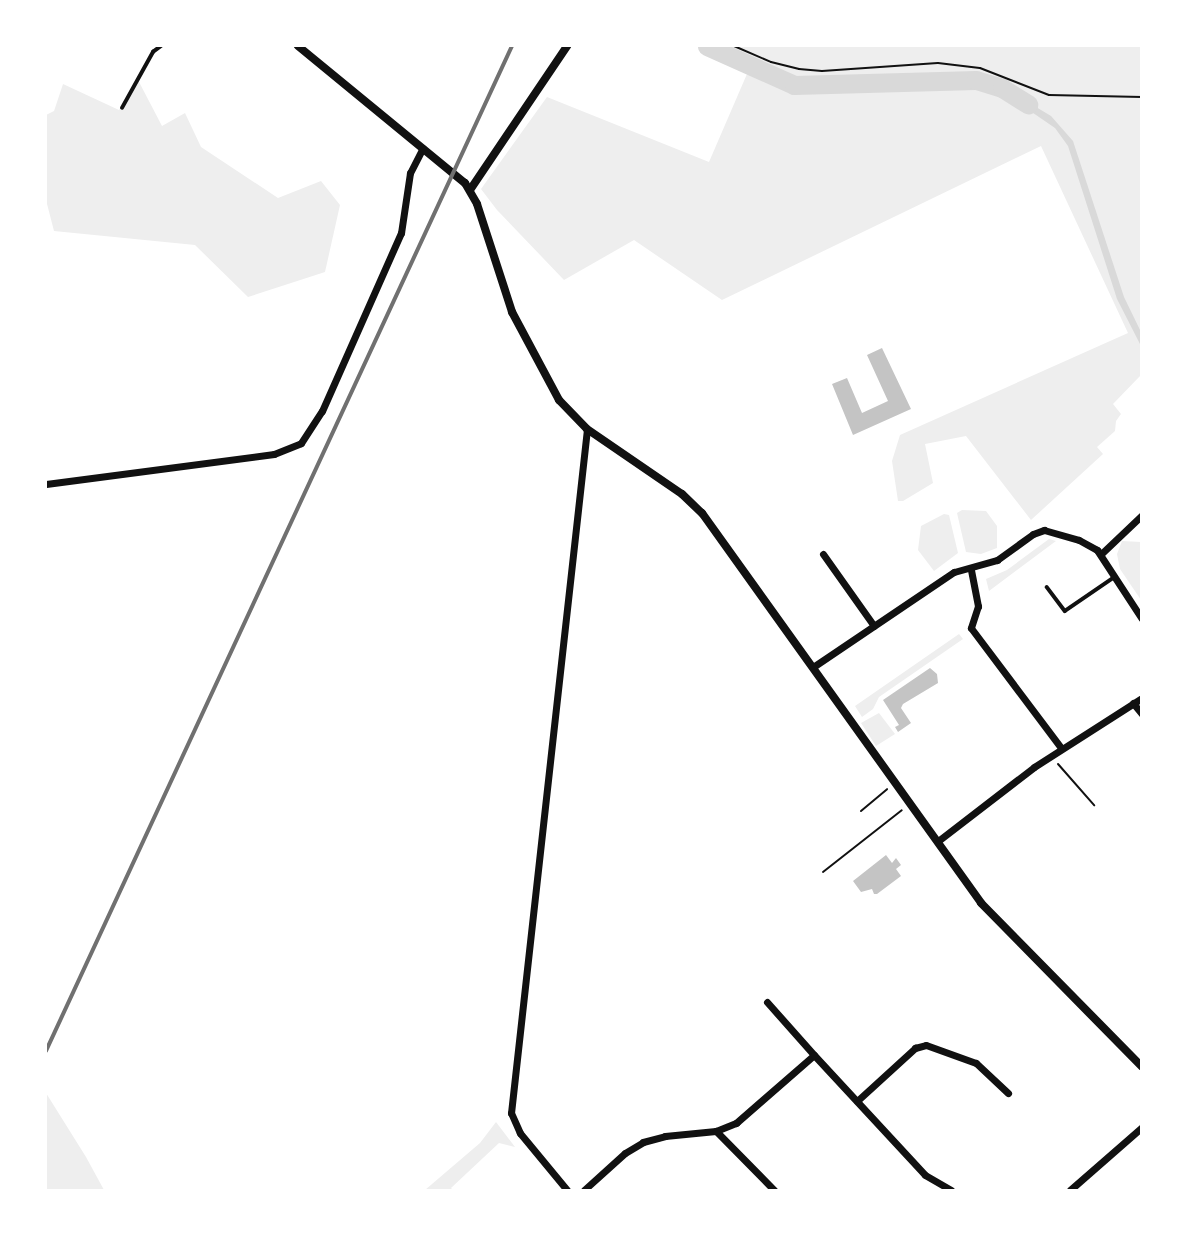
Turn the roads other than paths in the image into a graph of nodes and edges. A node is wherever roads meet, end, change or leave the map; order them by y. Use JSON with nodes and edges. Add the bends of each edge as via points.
{"nodes":[{"id":1,"x":161,"y":46,"type":"edge"},
{"id":2,"x":298,"y":46,"type":"edge"},
{"id":3,"x":567,"y":46,"type":"edge"},
{"id":4,"x":122,"y":108,"type":"dead end"},
{"id":5,"x":423,"y":148,"type":"junction"},
{"id":6,"x":470,"y":190,"type":"junction"},
{"id":7,"x":587,"y":429,"type":"junction"},
{"id":8,"x":46,"y":484,"type":"edge"},
{"id":9,"x":1142,"y":515,"type":"edge"},
{"id":10,"x":823,"y":554,"type":"dead end"},
{"id":11,"x":1101,"y":554,"type":"junction"},
{"id":12,"x":971,"y":570,"type":"junction"},
{"id":13,"x":1115,"y":577,"type":"junction"},
{"id":14,"x":1047,"y":587,"type":"dead end"},
{"id":15,"x":1142,"y":619,"type":"edge"},
{"id":16,"x":874,"y":626,"type":"junction"},
{"id":17,"x":813,"y":667,"type":"junction"},
{"id":18,"x":1142,"y":698,"type":"edge"},
{"id":19,"x":1133,"y":703,"type":"junction"},
{"id":20,"x":1142,"y":714,"type":"edge"},
{"id":21,"x":1061,"y":748,"type":"junction"},
{"id":22,"x":938,"y":841,"type":"junction"},
{"id":23,"x":767,"y":1002,"type":"dead end"},
{"id":24,"x":814,"y":1055,"type":"junction"},
{"id":25,"x":1142,"y":1067,"type":"edge"},
{"id":26,"x":1007,"y":1093,"type":"dead end"},
{"id":27,"x":857,"y":1101,"type":"junction"},
{"id":28,"x":1142,"y":1127,"type":"edge"},
{"id":29,"x":716,"y":1131,"type":"junction"},
{"id":30,"x":567,"y":1191,"type":"edge"},
{"id":31,"x":584,"y":1191,"type":"edge"},
{"id":32,"x":774,"y":1191,"type":"edge"},
{"id":33,"x":951,"y":1191,"type":"edge"},
{"id":34,"x":1070,"y":1191,"type":"edge"}],
"edges":[{"from":1,"to":4,"type":"lane","via":[[153,52]]},
{"from":2,"to":5,"type":"street"},
{"from":3,"to":6,"type":"street"},
{"from":5,"to":6,"type":"street"},
{"from":5,"to":8,"type":"street","via":[[410,173],[401,233],[322,411],[301,443],[274,454]]},
{"from":6,"to":7,"type":"street","via":[[522,335],[554,393]]},
{"from":7,"to":17,"type":"street","via":[[695,505]]},
{"from":7,"to":30,"type":"street","via":[[511,1113],[516,1128]]},
{"from":9,"to":11,"type":"street"},
{"from":10,"to":16,"type":"street"},
{"from":11,"to":12,"type":"street","via":[[1087,543],[1044,530],[1003,557]]},
{"from":11,"to":13,"type":"street"},
{"from":12,"to":16,"type":"street","via":[[954,572]]},
{"from":12,"to":21,"type":"street","via":[[978,606],[971,628]]},
{"from":13,"to":14,"type":"lane","via":[[1065,611]]},
{"from":13,"to":15,"type":"street"},
{"from":16,"to":17,"type":"street"},
{"from":17,"to":22,"type":"street"},
{"from":18,"to":19,"type":"street"},
{"from":19,"to":20,"type":"street"},
{"from":19,"to":21,"type":"street"},
{"from":21,"to":22,"type":"street"},
{"from":22,"to":25,"type":"street","via":[[1006,930]]},
{"from":23,"to":24,"type":"street"},
{"from":24,"to":27,"type":"street"},
{"from":24,"to":29,"type":"street","via":[[741,1120]]},
{"from":26,"to":27,"type":"street","via":[[976,1063],[926,1045],[915,1048]]},
{"from":27,"to":33,"type":"street","via":[[925,1175]]},
{"from":28,"to":34,"type":"street"},
{"from":29,"to":31,"type":"street","via":[[643,1142]]},
{"from":29,"to":32,"type":"street"}]}
